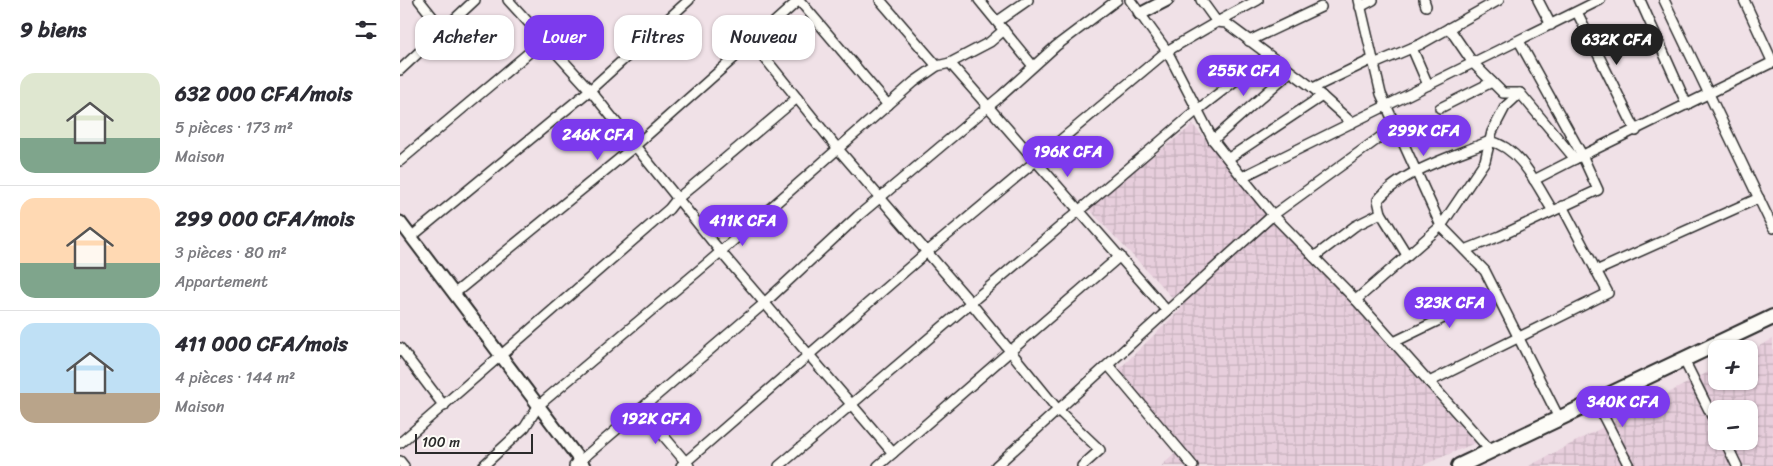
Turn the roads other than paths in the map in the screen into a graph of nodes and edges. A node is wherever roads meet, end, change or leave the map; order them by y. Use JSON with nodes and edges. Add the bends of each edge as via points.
{"nodes":[{"id":1,"x":419,"y":0,"type":"edge"},
{"id":2,"x":475,"y":0,"type":"edge"},
{"id":3,"x":508,"y":0,"type":"edge"},
{"id":4,"x":689,"y":0,"type":"edge"},
{"id":5,"x":799,"y":0,"type":"edge"},
{"id":6,"x":880,"y":0,"type":"edge"},
{"id":7,"x":979,"y":0,"type":"edge"},
{"id":8,"x":1028,"y":0,"type":"edge"},
{"id":9,"x":1117,"y":0,"type":"edge"},
{"id":10,"x":1130,"y":0,"type":"edge"},
{"id":11,"x":1167,"y":0,"type":"edge"},
{"id":12,"x":1201,"y":0,"type":"edge"},
{"id":13,"x":1258,"y":0,"type":"edge"},
{"id":14,"x":1373,"y":0,"type":"edge"},
{"id":15,"x":1499,"y":0,"type":"edge"},
{"id":16,"x":1538,"y":0,"type":"edge"},
{"id":17,"x":1600,"y":0,"type":"edge"},
{"id":18,"x":1640,"y":0,"type":"edge"},
{"id":19,"x":1664,"y":0,"type":"edge"},
{"id":20,"x":1744,"y":0,"type":"edge"},
{"id":21,"x":1360,"y":4,"type":"edge"},
{"id":22,"x":1321,"y":7,"type":"dead end"},
{"id":23,"x":1577,"y":12,"type":"junction"},
{"id":24,"x":1140,"y":14,"type":"junction"},
{"id":25,"x":432,"y":15,"type":"edge"},
{"id":26,"x":460,"y":15,"type":"edge"},
{"id":27,"x":782,"y":15,"type":"edge"},
{"id":28,"x":524,"y":18,"type":"edge"},
{"id":29,"x":998,"y":21,"type":"junction"},
{"id":30,"x":1217,"y":22,"type":"junction"},
{"id":31,"x":1551,"y":25,"type":"junction"},
{"id":32,"x":1449,"y":28,"type":"junction"},
{"id":33,"x":1004,"y":30,"type":"junction"},
{"id":34,"x":1249,"y":41,"type":"junction"},
{"id":35,"x":1519,"y":41,"type":"junction"},
{"id":36,"x":1412,"y":48,"type":"junction"},
{"id":37,"x":1166,"y":51,"type":"junction"},
{"id":38,"x":415,"y":56,"type":"edge"},
{"id":39,"x":1268,"y":56,"type":"junction"},
{"id":40,"x":524,"y":57,"type":"edge"},
{"id":41,"x":562,"y":60,"type":"edge"},
{"id":42,"x":732,"y":60,"type":"edge"},
{"id":43,"x":766,"y":60,"type":"edge"},
{"id":44,"x":1373,"y":61,"type":"junction"},
{"id":45,"x":1773,"y":62,"type":"edge"},
{"id":46,"x":950,"y":63,"type":"junction"},
{"id":47,"x":1473,"y":63,"type":"junction"},
{"id":48,"x":937,"y":66,"type":"junction"},
{"id":49,"x":1033,"y":66,"type":"junction"},
{"id":50,"x":401,"y":68,"type":"edge"},
{"id":51,"x":1290,"y":72,"type":"junction"},
{"id":52,"x":1492,"y":82,"type":"junction"},
{"id":53,"x":1428,"y":86,"type":"junction"},
{"id":54,"x":1313,"y":88,"type":"junction"},
{"id":55,"x":590,"y":90,"type":"junction"},
{"id":56,"x":1520,"y":93,"type":"junction"},
{"id":57,"x":1711,"y":94,"type":"junction"},
{"id":58,"x":1322,"y":96,"type":"junction"},
{"id":59,"x":797,"y":98,"type":"junction"},
{"id":60,"x":888,"y":105,"type":"junction"},
{"id":61,"x":989,"y":106,"type":"junction"},
{"id":62,"x":1387,"y":106,"type":"junction"},
{"id":63,"x":1687,"y":106,"type":"junction"},
{"id":64,"x":1440,"y":108,"type":"dead end"},
{"id":65,"x":1196,"y":111,"type":"junction"},
{"id":66,"x":1352,"y":123,"type":"junction"},
{"id":67,"x":1397,"y":125,"type":"junction"},
{"id":68,"x":1636,"y":131,"type":"junction"},
{"id":69,"x":1213,"y":140,"type":"junction"},
{"id":70,"x":1490,"y":141,"type":"junction"},
{"id":71,"x":634,"y":146,"type":"junction"},
{"id":72,"x":838,"y":149,"type":"junction"},
{"id":73,"x":1578,"y":157,"type":"junction"},
{"id":74,"x":1229,"y":158,"type":"junction"},
{"id":75,"x":400,"y":160,"type":"edge"},
{"id":76,"x":1037,"y":160,"type":"junction"},
{"id":77,"x":1417,"y":172,"type":"junction"},
{"id":78,"x":1242,"y":177,"type":"junction"},
{"id":79,"x":1534,"y":180,"type":"junction"},
{"id":80,"x":880,"y":197,"type":"junction"},
{"id":81,"x":1759,"y":198,"type":"junction"},
{"id":82,"x":676,"y":199,"type":"junction"},
{"id":83,"x":1562,"y":206,"type":"junction"},
{"id":84,"x":1080,"y":210,"type":"junction"},
{"id":85,"x":1553,"y":211,"type":"junction"},
{"id":86,"x":1381,"y":213,"type":"junction"},
{"id":87,"x":1273,"y":215,"type":"junction"},
{"id":88,"x":400,"y":222,"type":"edge"},
{"id":89,"x":1441,"y":226,"type":"junction"},
{"id":90,"x":1773,"y":228,"type":"edge"},
{"id":91,"x":411,"y":237,"type":"junction"},
{"id":92,"x":1466,"y":250,"type":"junction"},
{"id":93,"x":720,"y":251,"type":"junction"},
{"id":94,"x":927,"y":252,"type":"junction"},
{"id":95,"x":1407,"y":255,"type":"junction"},
{"id":96,"x":1120,"y":256,"type":"junction"},
{"id":97,"x":1314,"y":257,"type":"junction"},
{"id":98,"x":1596,"y":271,"type":"junction"},
{"id":99,"x":1496,"y":293,"type":"junction"},
{"id":100,"x":455,"y":294,"type":"junction"},
{"id":101,"x":1356,"y":300,"type":"junction"},
{"id":102,"x":765,"y":302,"type":"junction"},
{"id":103,"x":971,"y":303,"type":"junction"},
{"id":104,"x":1167,"y":311,"type":"junction"},
{"id":105,"x":1773,"y":317,"type":"edge"},
{"id":106,"x":1518,"y":339,"type":"junction"},
{"id":107,"x":1394,"y":342,"type":"junction"},
{"id":108,"x":400,"y":348,"type":"edge"},
{"id":109,"x":1010,"y":351,"type":"junction"},
{"id":110,"x":810,"y":354,"type":"junction"},
{"id":111,"x":503,"y":356,"type":"junction"},
{"id":112,"x":1684,"y":358,"type":"junction"},
{"id":113,"x":1108,"y":365,"type":"junction"},
{"id":114,"x":1429,"y":382,"type":"junction"},
{"id":115,"x":1595,"y":400,"type":"junction"},
{"id":116,"x":852,"y":404,"type":"junction"},
{"id":117,"x":539,"y":405,"type":"junction"},
{"id":118,"x":444,"y":406,"type":"junction"},
{"id":119,"x":1708,"y":408,"type":"edge"},
{"id":120,"x":641,"y":409,"type":"junction"},
{"id":121,"x":1058,"y":411,"type":"junction"},
{"id":122,"x":1559,"y":418,"type":"junction"},
{"id":123,"x":400,"y":443,"type":"edge"},
{"id":124,"x":1490,"y":450,"type":"junction"},
{"id":125,"x":1729,"y":450,"type":"edge"},
{"id":126,"x":893,"y":453,"type":"junction"},
{"id":127,"x":400,"y":461,"type":"edge"},
{"id":128,"x":580,"y":464,"type":"edge"},
{"id":129,"x":686,"y":465,"type":"edge"},
{"id":130,"x":404,"y":466,"type":"edge"},
{"id":131,"x":483,"y":466,"type":"edge"},
{"id":132,"x":780,"y":466,"type":"edge"},
{"id":133,"x":878,"y":466,"type":"edge"},
{"id":134,"x":996,"y":466,"type":"edge"},
{"id":135,"x":1082,"y":466,"type":"edge"},
{"id":136,"x":1193,"y":466,"type":"edge"},
{"id":137,"x":1459,"y":466,"type":"edge"},
{"id":138,"x":1629,"y":466,"type":"edge"},
{"id":139,"x":1737,"y":466,"type":"edge"}],
"edges":[{"from":1,"to":25,"type":"street"},
{"from":2,"to":26,"type":"street"},
{"from":3,"to":28,"type":"street"},
{"from":4,"to":55,"type":"street"},
{"from":5,"to":27,"type":"street"},
{"from":5,"to":60,"type":"street"},
{"from":6,"to":48,"type":"street"},
{"from":7,"to":29,"type":"street"},
{"from":8,"to":29,"type":"street"},
{"from":9,"to":49,"type":"street"},
{"from":10,"to":24,"type":"street"},
{"from":11,"to":24,"type":"street"},
{"from":12,"to":30,"type":"street"},
{"from":13,"to":30,"type":"street"},
{"from":14,"to":21,"type":"street"},
{"from":15,"to":32,"type":"street"},
{"from":16,"to":31,"type":"street"},
{"from":17,"to":23,"type":"street"},
{"from":18,"to":63,"type":"street"},
{"from":19,"to":57,"type":"street"},
{"from":20,"to":45,"type":"street"},
{"from":21,"to":44,"type":"street"},
{"from":22,"to":34,"type":"street"},
{"from":23,"to":31,"type":"street"},
{"from":23,"to":68,"type":"street"},
{"from":24,"to":37,"type":"street"},
{"from":29,"to":33,"type":"street"},
{"from":30,"to":34,"type":"street","via":[[1226,23]]},
{"from":30,"to":37,"type":"street"},
{"from":31,"to":35,"type":"street"},
{"from":32,"to":36,"type":"street"},
{"from":32,"to":47,"type":"street"},
{"from":33,"to":46,"type":"street","via":[[990,42]]},
{"from":33,"to":49,"type":"street"},
{"from":34,"to":39,"type":"street"},
{"from":35,"to":47,"type":"street"},
{"from":35,"to":73,"type":"street"},
{"from":36,"to":44,"type":"street"},
{"from":36,"to":53,"type":"street"},
{"from":37,"to":65,"type":"street"},
{"from":37,"to":76,"type":"street"},
{"from":38,"to":50,"type":"street"},
{"from":39,"to":51,"type":"street"},
{"from":39,"to":65,"type":"street"},
{"from":40,"to":75,"type":"street"},
{"from":41,"to":55,"type":"street"},
{"from":42,"to":71,"type":"street"},
{"from":43,"to":59,"type":"street"},
{"from":44,"to":54,"type":"street"},
{"from":44,"to":62,"type":"street"},
{"from":45,"to":57,"type":"street"},
{"from":46,"to":48,"type":"street"},
{"from":46,"to":61,"type":"street"},
{"from":47,"to":52,"type":"street"},
{"from":47,"to":53,"type":"street"},
{"from":48,"to":60,"type":"street"},
{"from":49,"to":61,"type":"street"},
{"from":51,"to":54,"type":"street"},
{"from":51,"to":69,"type":"street"},
{"from":52,"to":56,"type":"street","via":[[1502,93]]},
{"from":52,"to":64,"type":"street"},
{"from":53,"to":62,"type":"street"},
{"from":54,"to":58,"type":"street"},
{"from":55,"to":71,"type":"street"},
{"from":55,"to":91,"type":"street"},
{"from":56,"to":70,"type":"street","via":[[1505,107]]},
{"from":56,"to":73,"type":"street"},
{"from":57,"to":63,"type":"street"},
{"from":57,"to":81,"type":"street"},
{"from":58,"to":66,"type":"street"},
{"from":58,"to":74,"type":"street"},
{"from":59,"to":72,"type":"street"},
{"from":59,"to":82,"type":"street"},
{"from":60,"to":72,"type":"street"},
{"from":61,"to":76,"type":"street"},
{"from":61,"to":80,"type":"street"},
{"from":62,"to":66,"type":"street"},
{"from":62,"to":67,"type":"street"},
{"from":63,"to":68,"type":"street"},
{"from":65,"to":69,"type":"street"},
{"from":65,"to":84,"type":"street"},
{"from":66,"to":78,"type":"street"},
{"from":67,"to":77,"type":"street"},
{"from":67,"to":87,"type":"street"},
{"from":68,"to":73,"type":"street"},
{"from":69,"to":74,"type":"street"},
{"from":70,"to":77,"type":"street"},
{"from":70,"to":79,"type":"street","via":[[1501,143],[1513,152]]},
{"from":70,"to":89,"type":"street","via":[[1485,160]]},
{"from":71,"to":82,"type":"street"},
{"from":71,"to":100,"type":"street"},
{"from":72,"to":80,"type":"street"},
{"from":72,"to":93,"type":"street"},
{"from":73,"to":79,"type":"street"},
{"from":73,"to":83,"type":"street","via":[[1598,190]]},
{"from":74,"to":78,"type":"street"},
{"from":76,"to":84,"type":"street"},
{"from":76,"to":94,"type":"street"},
{"from":77,"to":86,"type":"street","via":[[1387,188],[1378,200]]},
{"from":77,"to":89,"type":"street"},
{"from":78,"to":87,"type":"street"},
{"from":79,"to":85,"type":"street"},
{"from":80,"to":94,"type":"street"},
{"from":80,"to":102,"type":"street"},
{"from":81,"to":90,"type":"street"},
{"from":81,"to":98,"type":"street"},
{"from":82,"to":93,"type":"street"},
{"from":82,"to":111,"type":"street","via":[[670,210]]},
{"from":83,"to":85,"type":"street"},
{"from":83,"to":98,"type":"street"},
{"from":84,"to":96,"type":"street"},
{"from":84,"to":103,"type":"street"},
{"from":85,"to":92,"type":"street"},
{"from":86,"to":95,"type":"street"},
{"from":86,"to":97,"type":"street","via":[[1355,226]]},
{"from":87,"to":97,"type":"street"},
{"from":87,"to":104,"type":"street"},
{"from":88,"to":91,"type":"street"},
{"from":89,"to":92,"type":"street"},
{"from":89,"to":95,"type":"street"},
{"from":91,"to":100,"type":"street"},
{"from":92,"to":99,"type":"street","via":[[1485,271]]},
{"from":93,"to":102,"type":"street"},
{"from":93,"to":117,"type":"street"},
{"from":94,"to":103,"type":"street"},
{"from":94,"to":110,"type":"street"},
{"from":95,"to":101,"type":"street"},
{"from":96,"to":104,"type":"street"},
{"from":96,"to":109,"type":"street"},
{"from":97,"to":101,"type":"street"},
{"from":98,"to":106,"type":"street","via":[[1608,293]]},
{"from":99,"to":106,"type":"street"},
{"from":99,"to":107,"type":"street"},
{"from":100,"to":111,"type":"street"},
{"from":101,"to":107,"type":"street"},
{"from":102,"to":110,"type":"street"},
{"from":102,"to":120,"type":"street"},
{"from":103,"to":109,"type":"street"},
{"from":103,"to":116,"type":"street"},
{"from":104,"to":113,"type":"street"},
{"from":105,"to":112,"type":"main road"},
{"from":106,"to":114,"type":"street"},
{"from":106,"to":122,"type":"street"},
{"from":107,"to":114,"type":"street"},
{"from":108,"to":118,"type":"street"},
{"from":109,"to":121,"type":"street"},
{"from":109,"to":126,"type":"street"},
{"from":110,"to":116,"type":"street"},
{"from":110,"to":129,"type":"street"},
{"from":111,"to":117,"type":"street"},
{"from":111,"to":118,"type":"street"},
{"from":112,"to":115,"type":"main road"},
{"from":112,"to":119,"type":"street"},
{"from":113,"to":121,"type":"street"},
{"from":113,"to":136,"type":"street"},
{"from":114,"to":124,"type":"street"},
{"from":115,"to":122,"type":"main road"},
{"from":115,"to":138,"type":"street"},
{"from":116,"to":126,"type":"street"},
{"from":116,"to":132,"type":"street"},
{"from":117,"to":128,"type":"street"},
{"from":117,"to":131,"type":"street","via":[[525,427]]},
{"from":118,"to":123,"type":"street"},
{"from":120,"to":128,"type":"street"},
{"from":120,"to":129,"type":"street"},
{"from":121,"to":134,"type":"street"},
{"from":121,"to":135,"type":"street","via":[[1100,450]]},
{"from":122,"to":124,"type":"main road"},
{"from":124,"to":137,"type":"main road"},
{"from":125,"to":139,"type":"street"},
{"from":126,"to":133,"type":"street"},
{"from":127,"to":130,"type":"street"}]}
